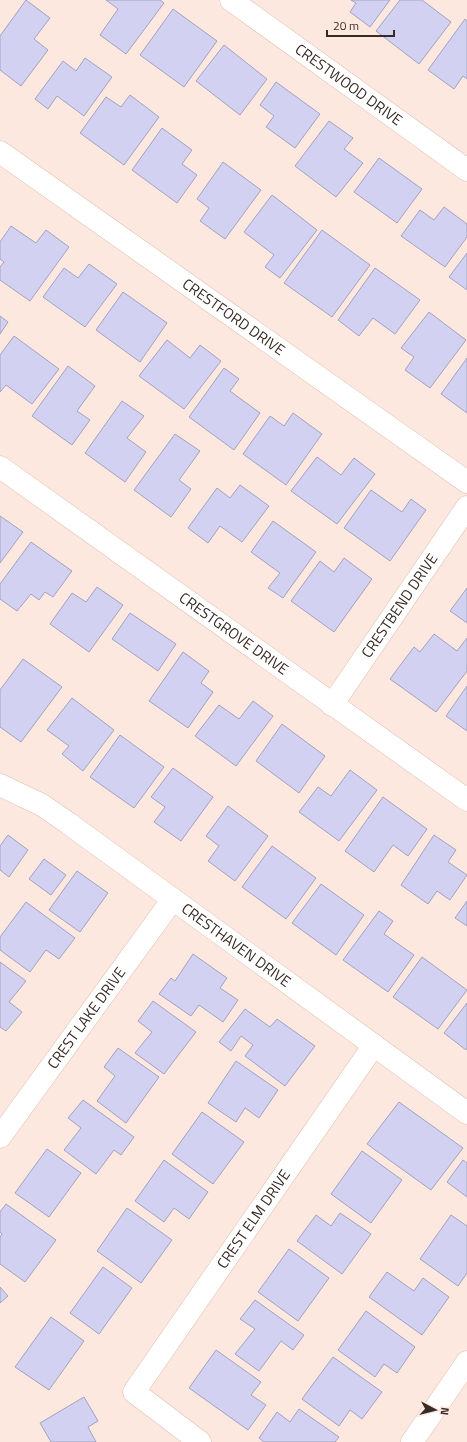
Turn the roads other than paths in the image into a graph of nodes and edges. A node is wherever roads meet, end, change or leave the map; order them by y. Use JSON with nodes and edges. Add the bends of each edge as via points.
{"nodes":[{"id":1,"x":231,"y":0,"type":"edge"},
{"id":2,"x":0,"y":152,"type":"edge"},
{"id":3,"x":467,"y":170,"type":"edge"},
{"id":4,"x":0,"y":467,"type":"edge"},
{"id":5,"x":467,"y":482,"type":"edge"},
{"id":6,"x":467,"y":507,"type":"edge"},
{"id":7,"x":332,"y":705,"type":"junction"},
{"id":8,"x":0,"y":785,"type":"edge"},
{"id":9,"x":467,"y":800,"type":"edge"},
{"id":10,"x":173,"y":900,"type":"junction"},
{"id":11,"x":374,"y":1045,"type":"junction"},
{"id":12,"x":467,"y":1113,"type":"edge"},
{"id":13,"x":0,"y":1137,"type":"edge"},
{"id":14,"x":467,"y":1362,"type":"edge"},
{"id":15,"x":200,"y":1442,"type":"edge"},
{"id":16,"x":412,"y":1442,"type":"edge"}],
"edges":[{"from":1,"to":3,"type":"street","name":"CRESTWOOD DRIVE"},
{"from":2,"to":5,"type":"street","name":"CRESTFORD DRIVE"},
{"from":4,"to":7,"type":"street","name":"CRESTGROVE DRIVE"},
{"from":6,"to":7,"type":"street","name":"CRESTBEND DRIVE"},
{"from":7,"to":9,"type":"street","name":"CRESTGROVE DRIVE"},
{"from":8,"to":10,"type":"street","name":"CRESTHAVEN DRIVE","via":[[42,805]]},
{"from":10,"to":11,"type":"street","name":"CRESTHAVEN DRIVE"},
{"from":10,"to":13,"type":"street","name":"CREST LAKE DRIVE"},
{"from":11,"to":12,"type":"street","name":"CRESTHAVEN DRIVE"},
{"from":11,"to":15,"type":"street","name":"CREST ELM DRIVE","via":[[134,1392]]},
{"from":14,"to":16,"type":"street"}]}
